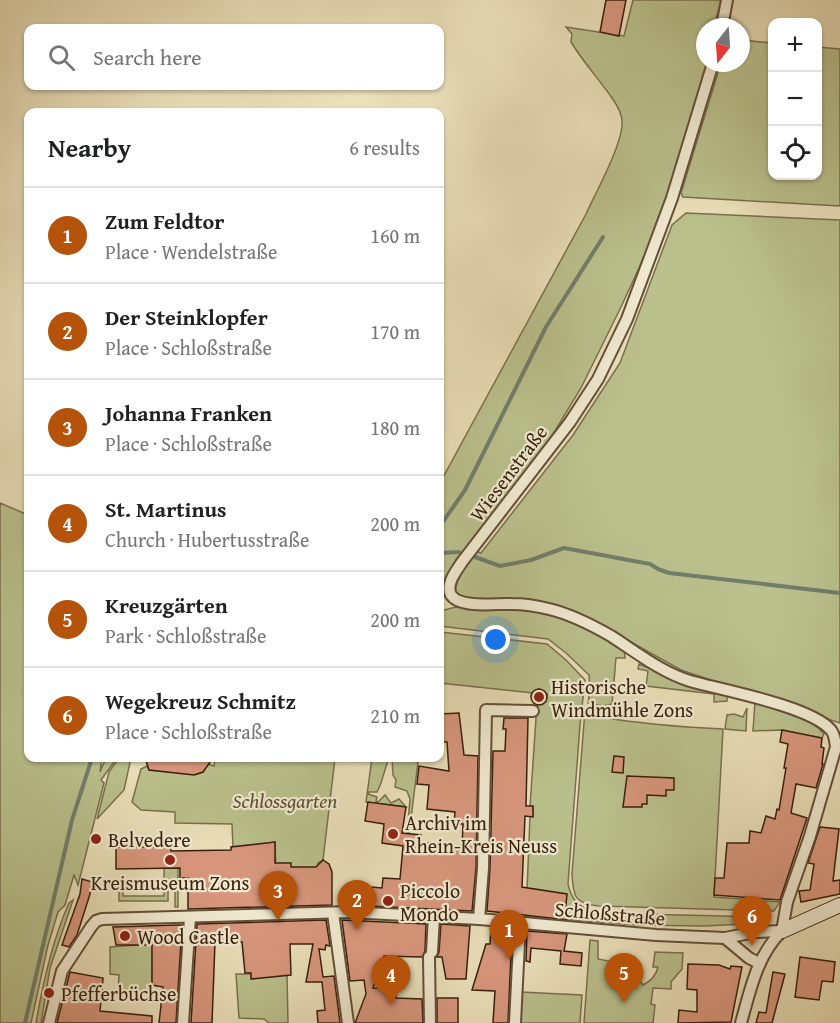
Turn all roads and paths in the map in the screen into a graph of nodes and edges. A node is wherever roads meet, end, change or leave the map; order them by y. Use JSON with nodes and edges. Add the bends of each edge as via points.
{"nodes":[{"id":1,"x":727,"y":0,"type":"edge"},
{"id":2,"x":724,"y":18,"type":"edge"},
{"id":3,"x":710,"y":72,"type":"edge"},
{"id":4,"x":532,"y":711,"type":"dead end"},
{"id":5,"x":837,"y":736,"type":"edge"},
{"id":6,"x":840,"y":905,"type":"edge"},
{"id":7,"x":333,"y":913,"type":"junction"},
{"id":8,"x":434,"y":916,"type":"junction"},
{"id":9,"x":190,"y":917,"type":"junction"},
{"id":10,"x":479,"y":919,"type":"junction"},
{"id":11,"x":520,"y":922,"type":"junction"},
{"id":12,"x":782,"y":931,"type":"junction"},
{"id":13,"x":725,"y":938,"type":"junction"},
{"id":14,"x":759,"y":963,"type":"junction"},
{"id":15,"x":49,"y":1023,"type":"edge"},
{"id":16,"x":183,"y":1023,"type":"edge"},
{"id":17,"x":348,"y":1023,"type":"edge"},
{"id":18,"x":430,"y":1023,"type":"edge"},
{"id":19,"x":515,"y":1023,"type":"edge"},
{"id":20,"x":741,"y":1023,"type":"edge"}],
"edges":[{"from":1,"to":2,"type":"street"},
{"from":3,"to":5,"type":"street","name":"Wiesenstraße","via":[[672,198],[627,319],[598,379],[570,422],[462,562],[450,584],[451,594],[459,601],[548,609],[579,620],[662,669],[687,680],[793,709],[816,719]]},
{"from":4,"to":10,"type":"street","via":[[486,710]]},
{"from":5,"to":12,"type":"street","name":"Wiesenstraße","via":[[834,758],[787,902]]},
{"from":6,"to":12,"type":"street"},
{"from":7,"to":8,"type":"street","name":"Schloßstraße"},
{"from":7,"to":9,"type":"street","name":"Schloßstraße"},
{"from":7,"to":17,"type":"street"},
{"from":8,"to":10,"type":"street","name":"Schloßstraße"},
{"from":8,"to":18,"type":"street"},
{"from":9,"to":15,"type":"street","name":"Schloßstraße","via":[[96,921],[62,970]]},
{"from":9,"to":16,"type":"street"},
{"from":10,"to":11,"type":"street","name":"Schloßstraße"},
{"from":11,"to":13,"type":"street","name":"Schloßstraße"},
{"from":11,"to":19,"type":"street"},
{"from":12,"to":13,"type":"street","name":"Schloßstraße"},
{"from":12,"to":14,"type":"street","via":[[768,945]]},
{"from":13,"to":14,"type":"street"},
{"from":14,"to":20,"type":"street"}]}
